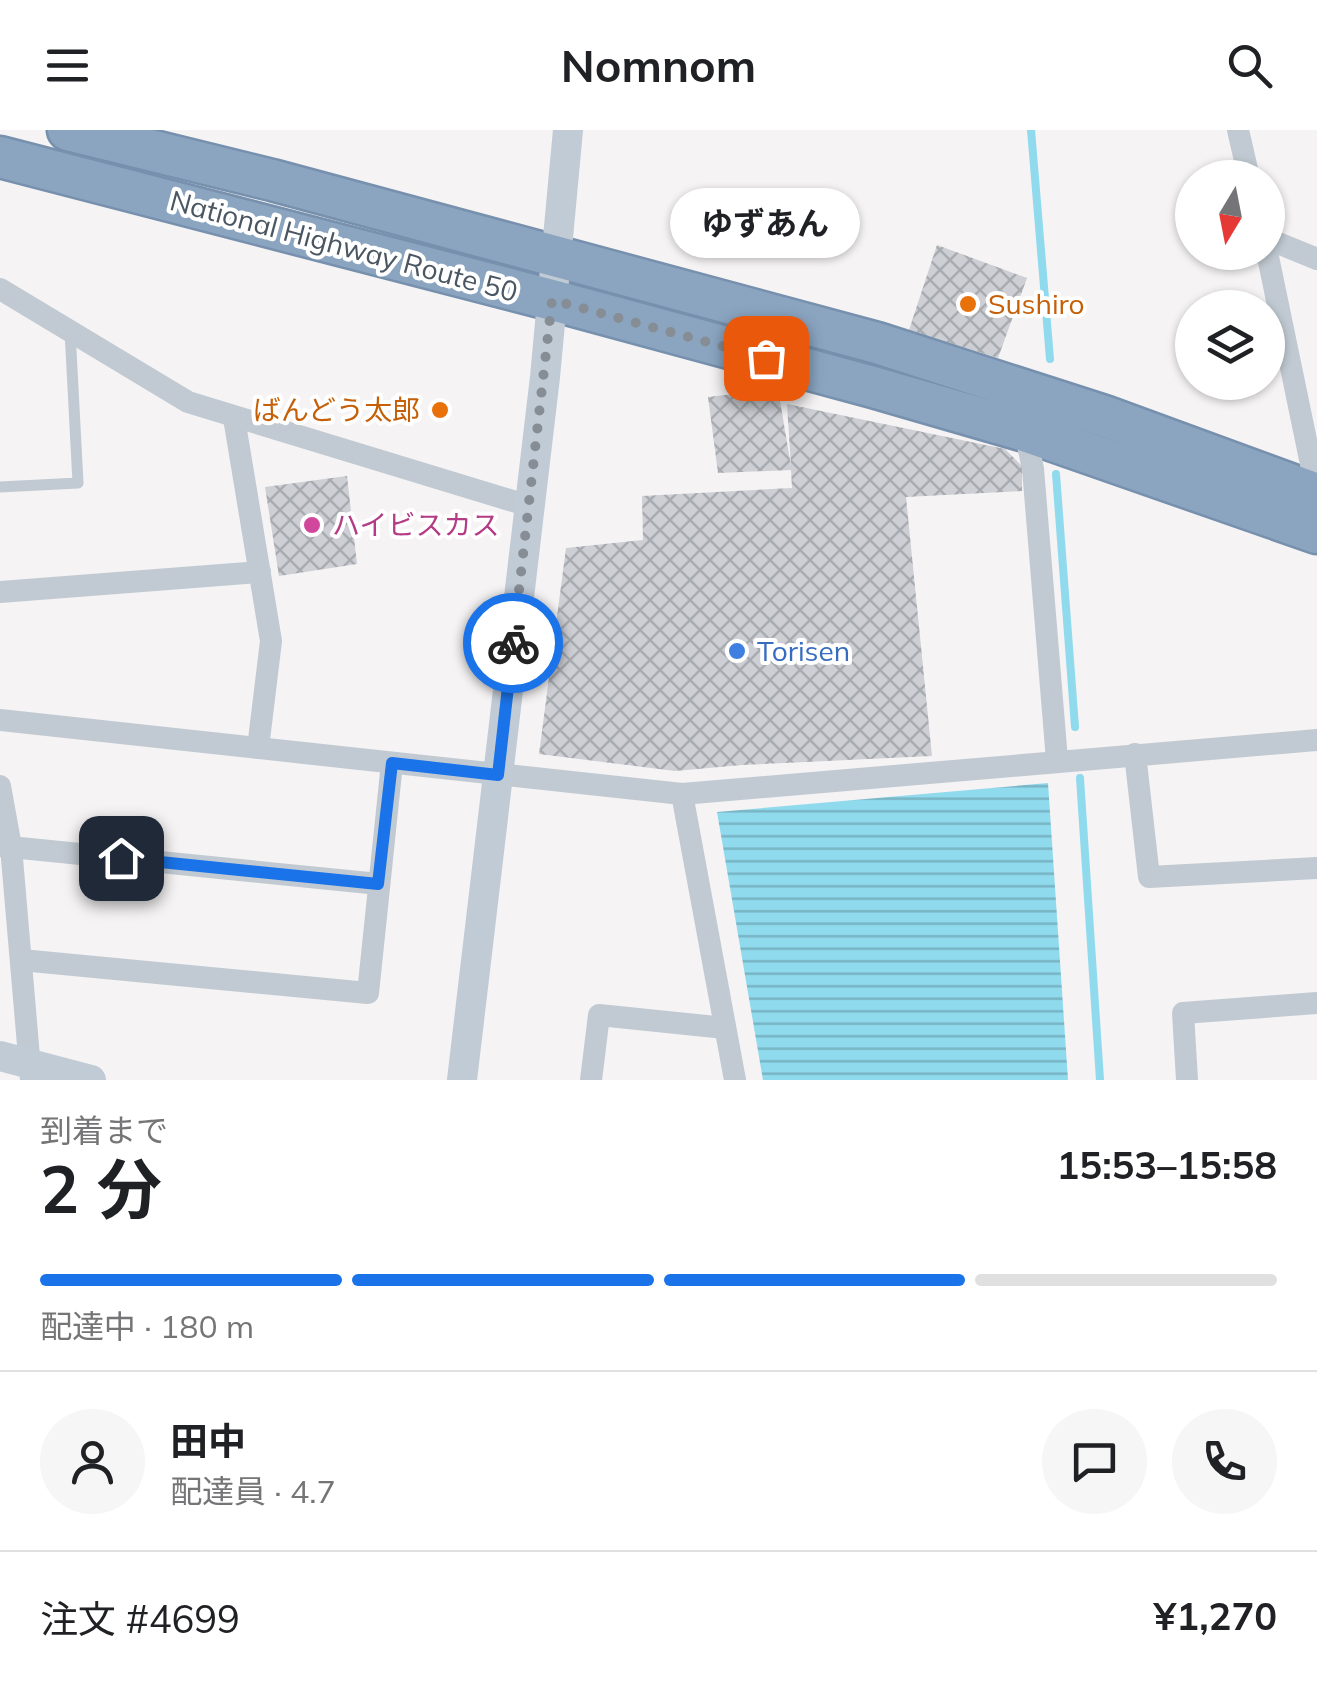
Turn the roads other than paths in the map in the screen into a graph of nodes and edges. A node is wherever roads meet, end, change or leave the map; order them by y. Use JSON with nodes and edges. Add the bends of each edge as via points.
{"nodes":[{"id":1,"x":68,"y":130,"type":"edge"},
{"id":2,"x":568,"y":130,"type":"edge"},
{"id":3,"x":1238,"y":130,"type":"edge"},
{"id":4,"x":0,"y":157,"type":"edge"},
{"id":5,"x":1246,"y":160,"type":"edge"},
{"id":6,"x":1285,"y":246,"type":"edge"},
{"id":7,"x":557,"y":258,"type":"junction"},
{"id":8,"x":1317,"y":259,"type":"edge"},
{"id":9,"x":1271,"y":270,"type":"edge"},
{"id":10,"x":0,"y":288,"type":"edge"},
{"id":11,"x":552,"y":300,"type":"junction"},
{"id":12,"x":70,"y":331,"type":"junction"},
{"id":13,"x":234,"y":418,"type":"junction"},
{"id":14,"x":1025,"y":431,"type":"junction"},
{"id":15,"x":0,"y":487,"type":"edge"},
{"id":16,"x":1317,"y":494,"type":"edge"},
{"id":17,"x":529,"y":506,"type":"junction"},
{"id":18,"x":1317,"y":534,"type":"edge"},
{"id":19,"x":260,"y":572,"type":"junction"},
{"id":20,"x":0,"y":592,"type":"edge"},
{"id":21,"x":0,"y":720,"type":"edge"},
{"id":22,"x":1317,"y":740,"type":"edge"},
{"id":23,"x":258,"y":748,"type":"junction"},
{"id":24,"x":1135,"y":754,"type":"junction"},
{"id":25,"x":1057,"y":760,"type":"junction"},
{"id":26,"x":392,"y":763,"type":"junction"},
{"id":27,"x":498,"y":775,"type":"junction"},
{"id":28,"x":0,"y":786,"type":"edge"},
{"id":29,"x":682,"y":794,"type":"junction"},
{"id":30,"x":6,"y":846,"type":"edge"},
{"id":31,"x":1317,"y":868,"type":"edge"},
{"id":32,"x":378,"y":884,"type":"junction"},
{"id":33,"x":21,"y":960,"type":"junction"},
{"id":34,"x":1317,"y":1003,"type":"edge"},
{"id":35,"x":726,"y":1028,"type":"junction"},
{"id":36,"x":0,"y":1056,"type":"edge"},
{"id":37,"x":31,"y":1072,"type":"edge"},
{"id":38,"x":92,"y":1080,"type":"edge"},
{"id":39,"x":462,"y":1080,"type":"edge"},
{"id":40,"x":591,"y":1080,"type":"edge"},
{"id":41,"x":735,"y":1080,"type":"edge"},
{"id":42,"x":1187,"y":1080,"type":"edge"}],
"edges":[{"from":1,"to":7,"type":"highway","name":"National Highway Route 50"},
{"from":2,"to":7,"type":"street"},
{"from":3,"to":5,"type":"street"},
{"from":4,"to":11,"type":"highway","name":"National Highway Route 50"},
{"from":6,"to":8,"type":"street"},
{"from":7,"to":11,"type":"street"},
{"from":7,"to":16,"type":"highway","name":"National Highway Route 50","via":[[877,343]]},
{"from":9,"to":16,"type":"street"},
{"from":10,"to":12,"type":"street"},
{"from":11,"to":14,"type":"highway","name":"National Highway Route 50"},
{"from":11,"to":17,"type":"street"},
{"from":12,"to":13,"type":"street","via":[[188,402]]},
{"from":12,"to":15,"type":"lane","via":[[78,483]]},
{"from":13,"to":17,"type":"street"},
{"from":13,"to":19,"type":"street"},
{"from":14,"to":18,"type":"highway","name":"National Highway Route 50"},
{"from":14,"to":25,"type":"street"},
{"from":17,"to":27,"type":"street"},
{"from":19,"to":20,"type":"street"},
{"from":19,"to":23,"type":"street","via":[[271,641]]},
{"from":21,"to":23,"type":"street"},
{"from":22,"to":24,"type":"street"},
{"from":23,"to":26,"type":"street"},
{"from":24,"to":25,"type":"street"},
{"from":24,"to":31,"type":"street","via":[[1149,877]]},
{"from":25,"to":29,"type":"street"},
{"from":26,"to":27,"type":"street"},
{"from":26,"to":32,"type":"street"},
{"from":27,"to":29,"type":"street"},
{"from":27,"to":39,"type":"street"},
{"from":28,"to":30,"type":"street"},
{"from":29,"to":35,"type":"street"},
{"from":30,"to":32,"type":"street"},
{"from":30,"to":33,"type":"street"},
{"from":32,"to":33,"type":"street","via":[[368,993]]},
{"from":33,"to":37,"type":"street"},
{"from":34,"to":42,"type":"street","via":[[1183,1012]]},
{"from":35,"to":40,"type":"street","via":[[598,1015]]},
{"from":35,"to":41,"type":"street"},
{"from":36,"to":37,"type":"street"},
{"from":37,"to":38,"type":"street"}]}
